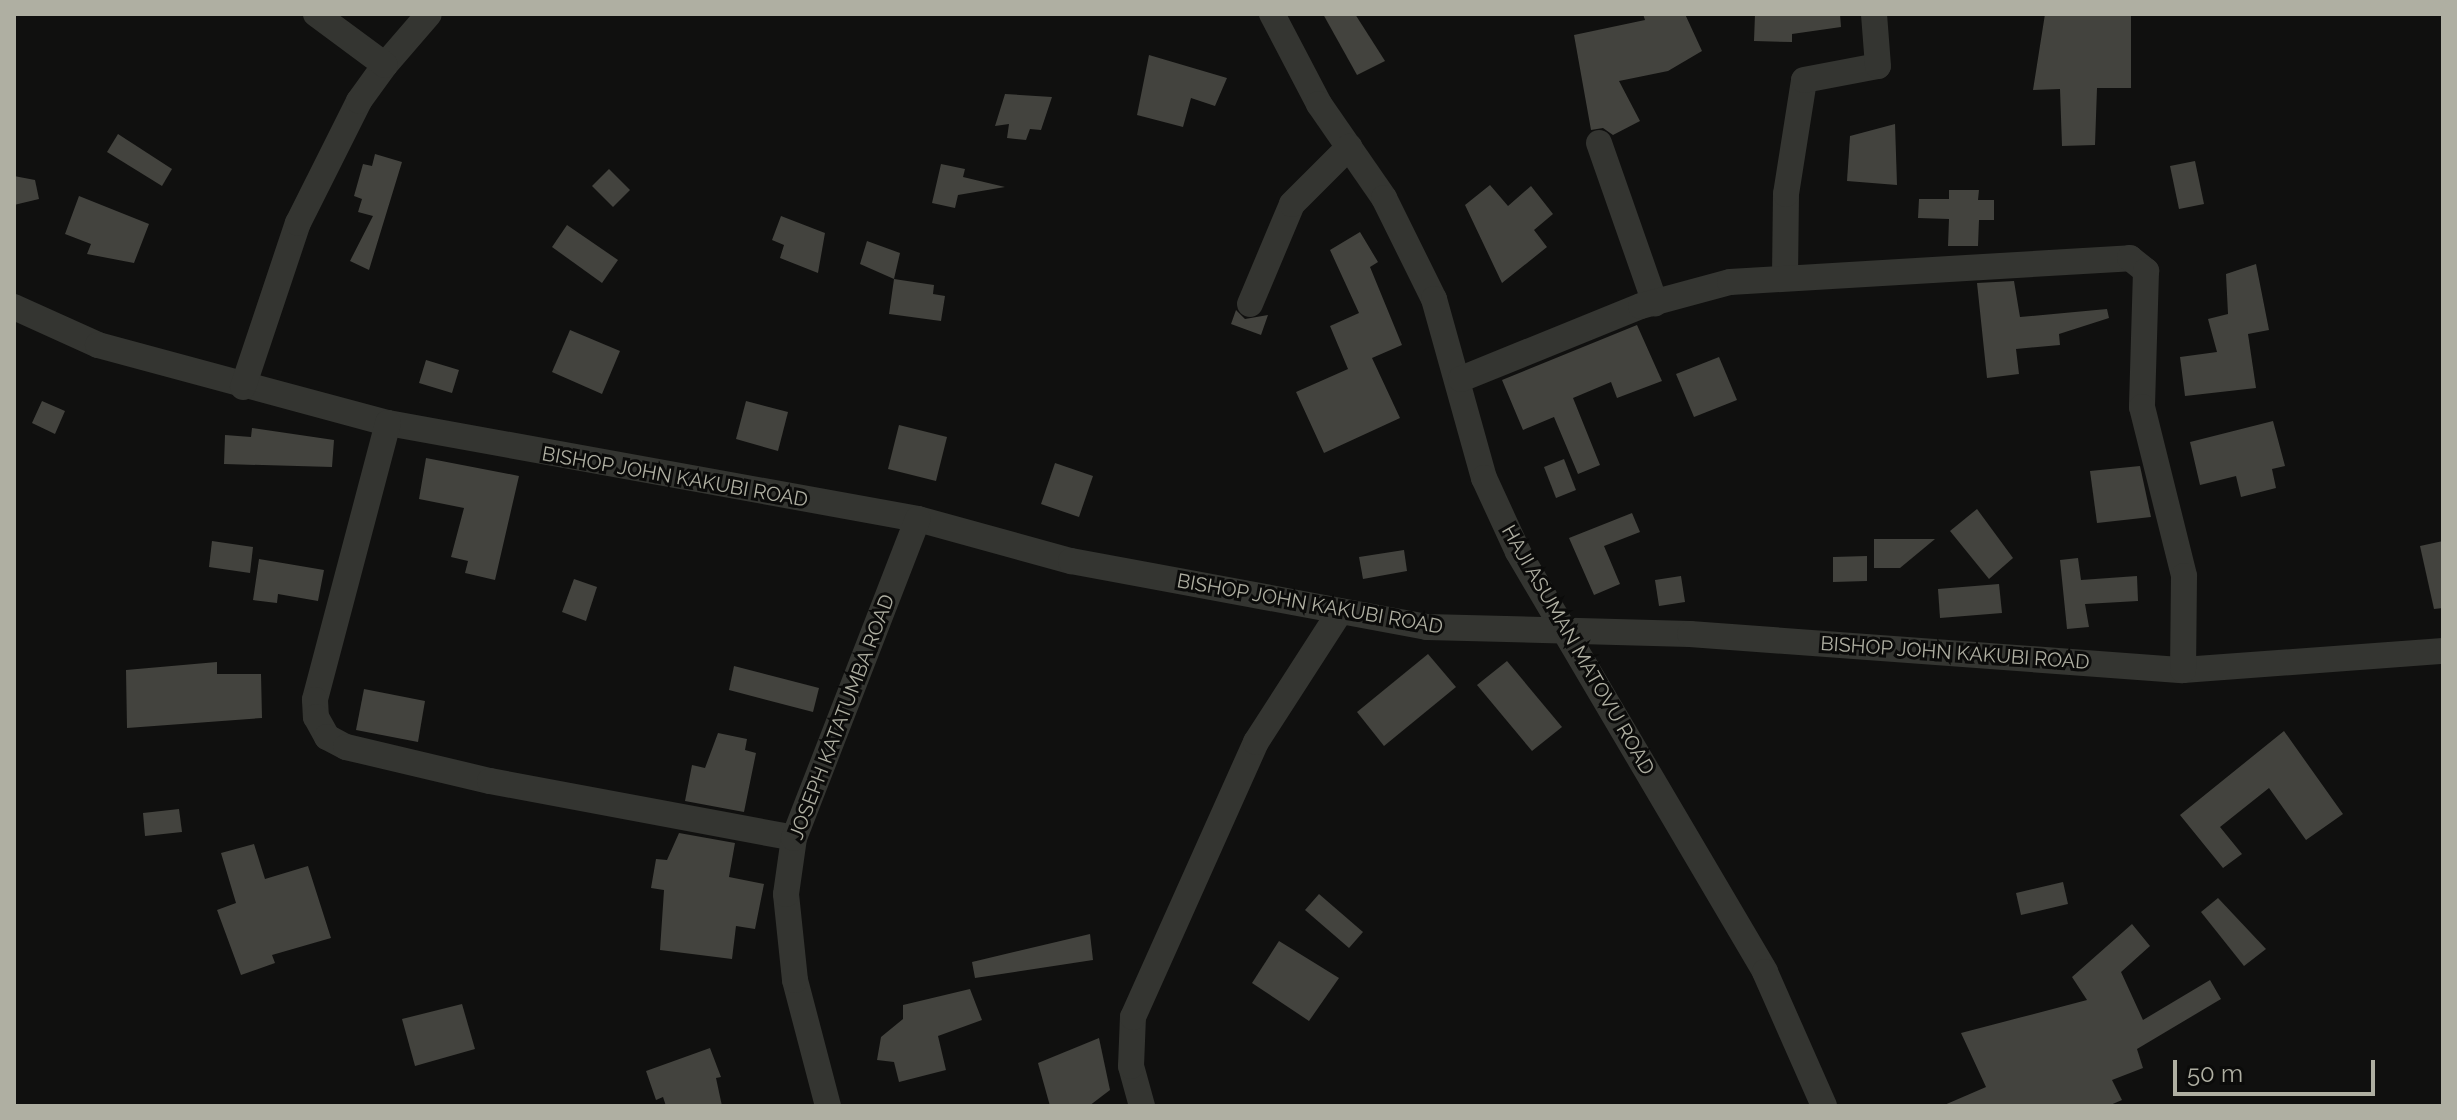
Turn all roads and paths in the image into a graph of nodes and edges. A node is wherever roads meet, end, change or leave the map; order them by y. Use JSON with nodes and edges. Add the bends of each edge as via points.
{"nodes":[{"id":1,"x":316,"y":14,"type":"edge"},
{"id":2,"x":429,"y":14,"type":"edge"},
{"id":3,"x":1272,"y":14,"type":"edge"},
{"id":4,"x":1874,"y":14,"type":"edge"},
{"id":5,"x":385,"y":65,"type":"junction"},
{"id":6,"x":1599,"y":143,"type":"dead end"},
{"id":7,"x":1349,"y":147,"type":"junction"},
{"id":8,"x":1785,"y":276,"type":"junction"},
{"id":9,"x":1655,"y":303,"type":"junction"},
{"id":10,"x":1250,"y":304,"type":"dead end"},
{"id":11,"x":14,"y":307,"type":"edge"},
{"id":12,"x":1461,"y":379,"type":"junction"},
{"id":13,"x":243,"y":387,"type":"junction"},
{"id":14,"x":388,"y":423,"type":"junction"},
{"id":15,"x":918,"y":519,"type":"junction"},
{"id":16,"x":1339,"y":613,"type":"junction"},
{"id":17,"x":1569,"y":634,"type":"junction"},
{"id":18,"x":2443,"y":651,"type":"edge"},
{"id":19,"x":2183,"y":670,"type":"junction"},
{"id":20,"x":794,"y":838,"type":"junction"},
{"id":21,"x":828,"y":1106,"type":"edge"},
{"id":22,"x":1142,"y":1106,"type":"edge"},
{"id":23,"x":1824,"y":1106,"type":"edge"}],
"edges":[{"from":1,"to":5,"type":"street"},
{"from":2,"to":5,"type":"street"},
{"from":3,"to":7,"type":"street","name":"HAJI ASUMAN MATOVU ROAD"},
{"from":4,"to":8,"type":"street","via":[[1878,66],[1804,80],[1786,194]]},
{"from":5,"to":13,"type":"street","via":[[359,101],[298,223]]},
{"from":6,"to":9,"type":"street"},
{"from":7,"to":10,"type":"street","via":[[1292,204]]},
{"from":7,"to":12,"type":"street","name":"HAJI ASUMAN MATOVU ROAD","via":[[1384,198],[1434,299]]},
{"from":8,"to":9,"type":"street","via":[[1730,282]]},
{"from":8,"to":19,"type":"street","via":[[2100,256],[2130,258],[2146,271],[2142,407],[2184,576]]},
{"from":9,"to":12,"type":"street"},
{"from":11,"to":13,"type":"street","name":"BISHOP JOHN KAKUBI ROAD","via":[[98,345]]},
{"from":12,"to":17,"type":"street","name":"HAJI ASUMAN MATOVU ROAD","via":[[1484,478],[1518,552]]},
{"from":13,"to":14,"type":"street","name":"BISHOP JOHN KAKUBI ROAD"},
{"from":14,"to":15,"type":"street","name":"BISHOP JOHN KAKUBI ROAD"},
{"from":14,"to":20,"type":"street","via":[[315,700],[316,717],[327,737],[346,747],[490,781]]},
{"from":15,"to":16,"type":"street","name":"BISHOP JOHN KAKUBI ROAD","via":[[1071,561]]},
{"from":15,"to":20,"type":"street","name":"JOSEPH KATATUMBA ROAD"},
{"from":16,"to":17,"type":"street","name":"BISHOP JOHN KAKUBI ROAD","via":[[1427,627]]},
{"from":16,"to":22,"type":"street","via":[[1256,742],[1133,1017],[1131,1066]]},
{"from":17,"to":19,"type":"street","name":"BISHOP JOHN KAKUBI ROAD","via":[[1690,634]]},
{"from":17,"to":23,"type":"street","name":"HAJI ASUMAN MATOVU ROAD","via":[[1765,972]]},
{"from":18,"to":19,"type":"street","name":"BISHOP JOHN KAKUBI ROAD"},
{"from":20,"to":21,"type":"street","name":"JOSEPH KATATUMBA ROAD","via":[[786,894],[795,980]]}]}
